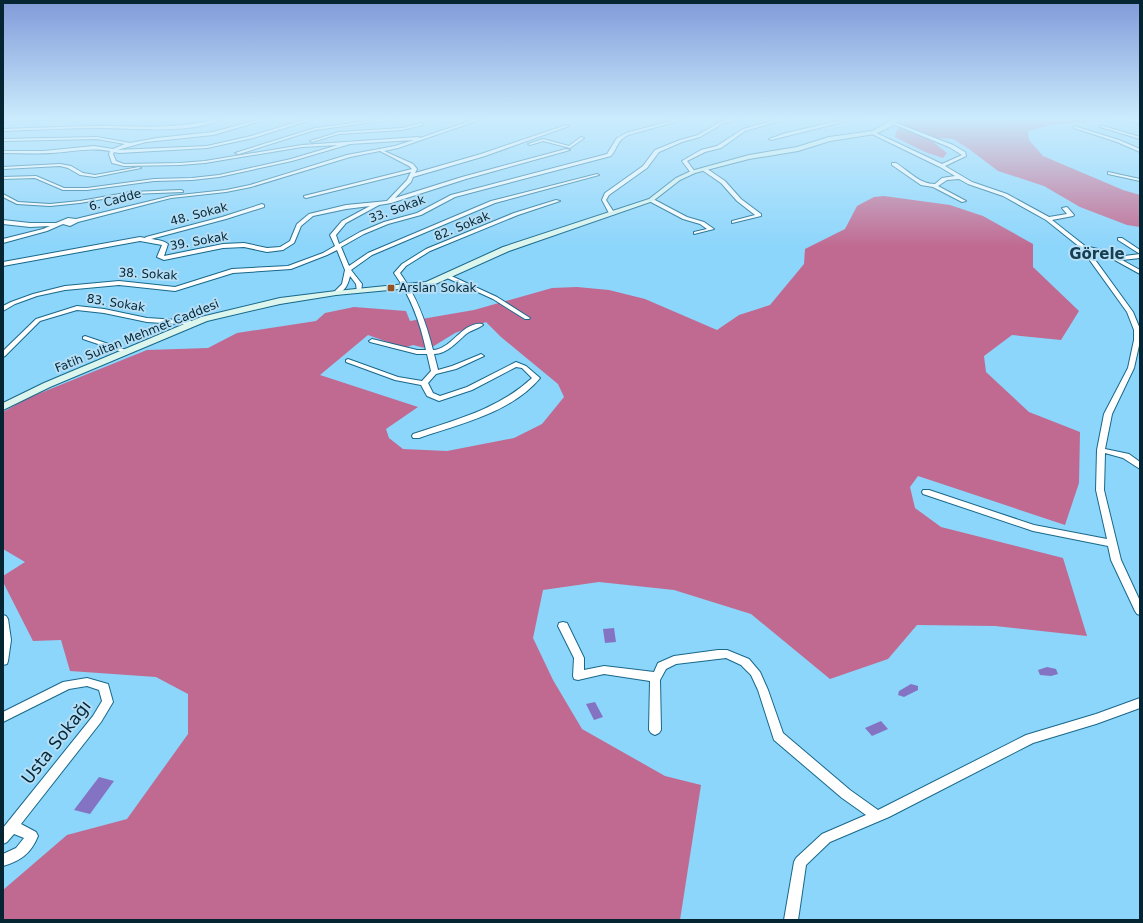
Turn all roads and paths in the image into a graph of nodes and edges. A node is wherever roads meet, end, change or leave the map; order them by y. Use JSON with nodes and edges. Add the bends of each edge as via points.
{"nodes":[{"id":1,"x":114,"y":161,"type":"edge"},
{"id":2,"x":210,"y":161,"type":"edge"},
{"id":3,"x":285,"y":161,"type":"edge"},
{"id":4,"x":332,"y":161,"type":"edge"},
{"id":5,"x":403,"y":161,"type":"edge"},
{"id":6,"x":464,"y":161,"type":"edge"},
{"id":7,"x":467,"y":161,"type":"edge"},
{"id":8,"x":527,"y":161,"type":"edge"},
{"id":9,"x":586,"y":161,"type":"edge"},
{"id":10,"x":649,"y":161,"type":"edge"},
{"id":11,"x":684,"y":161,"type":"edge"},
{"id":12,"x":735,"y":161,"type":"edge"},
{"id":13,"x":932,"y":161,"type":"edge"},
{"id":14,"x":952,"y":161,"type":"edge"},
{"id":15,"x":894,"y":164,"type":"dead end"},
{"id":16,"x":156,"y":165,"type":"junction"},
{"id":17,"x":449,"y":166,"type":"junction"},
{"id":18,"x":942,"y":166,"type":"junction"},
{"id":19,"x":3,"y":168,"type":"edge"},
{"id":20,"x":414,"y":170,"type":"junction"},
{"id":21,"x":704,"y":170,"type":"junction"},
{"id":22,"x":693,"y":172,"type":"junction"},
{"id":23,"x":1110,"y":173,"type":"dead end"},
{"id":24,"x":597,"y":175,"type":"dead end"},
{"id":25,"x":411,"y":176,"type":"junction"},
{"id":26,"x":960,"y":177,"type":"junction"},
{"id":27,"x":3,"y":178,"type":"edge"},
{"id":28,"x":1140,"y":180,"type":"edge"},
{"id":29,"x":934,"y":186,"type":"junction"},
{"id":30,"x":202,"y":194,"type":"junction"},
{"id":31,"x":3,"y":195,"type":"edge"},
{"id":32,"x":306,"y":197,"type":"dead end"},
{"id":33,"x":651,"y":200,"type":"junction"},
{"id":34,"x":558,"y":201,"type":"dead end"},
{"id":35,"x":964,"y":201,"type":"dead end"},
{"id":36,"x":389,"y":202,"type":"junction"},
{"id":37,"x":378,"y":204,"type":"junction"},
{"id":38,"x":262,"y":206,"type":"dead end"},
{"id":39,"x":1065,"y":208,"type":"dead end"},
{"id":40,"x":612,"y":214,"type":"junction"},
{"id":41,"x":1048,"y":219,"type":"junction"},
{"id":42,"x":3,"y":222,"type":"edge"},
{"id":43,"x":734,"y":222,"type":"dead end"},
{"id":44,"x":66,"y":223,"type":"junction"},
{"id":45,"x":696,"y":233,"type":"dead end"},
{"id":46,"x":140,"y":239,"type":"junction"},
{"id":47,"x":1120,"y":239,"type":"dead end"},
{"id":48,"x":3,"y":241,"type":"edge"},
{"id":49,"x":337,"y":246,"type":"junction"},
{"id":50,"x":1083,"y":247,"type":"junction"},
{"id":51,"x":1140,"y":252,"type":"edge"},
{"id":52,"x":1140,"y":256,"type":"edge"},
{"id":53,"x":1116,"y":259,"type":"junction"},
{"id":54,"x":3,"y":264,"type":"edge"},
{"id":55,"x":348,"y":270,"type":"junction"},
{"id":56,"x":1140,"y":272,"type":"edge"},
{"id":57,"x":447,"y":276,"type":"junction"},
{"id":58,"x":408,"y":287,"type":"junction"},
{"id":59,"x":359,"y":291,"type":"junction"},
{"id":60,"x":336,"y":293,"type":"junction"},
{"id":61,"x":3,"y":309,"type":"edge"},
{"id":62,"x":527,"y":318,"type":"dead end"},
{"id":63,"x":194,"y":323,"type":"junction"},
{"id":64,"x":480,"y":325,"type":"dead end"},
{"id":65,"x":86,"y":338,"type":"dead end"},
{"id":66,"x":372,"y":341,"type":"dead end"},
{"id":67,"x":1138,"y":344,"type":"edge"},
{"id":68,"x":127,"y":352,"type":"junction"},
{"id":69,"x":430,"y":352,"type":"junction"},
{"id":70,"x":3,"y":355,"type":"edge"},
{"id":71,"x":481,"y":356,"type":"dead end"},
{"id":72,"x":348,"y":362,"type":"dead end"},
{"id":73,"x":433,"y":373,"type":"junction"},
{"id":74,"x":424,"y":383,"type":"junction"},
{"id":75,"x":3,"y":407,"type":"edge"},
{"id":76,"x":416,"y":436,"type":"dead end"},
{"id":77,"x":1101,"y":450,"type":"junction"},
{"id":78,"x":1140,"y":466,"type":"edge"},
{"id":79,"x":926,"y":492,"type":"dead end"},
{"id":80,"x":1111,"y":543,"type":"junction"},
{"id":81,"x":1135,"y":595,"type":"edge"},
{"id":82,"x":1140,"y":611,"type":"edge"},
{"id":83,"x":3,"y":619,"type":"edge"},
{"id":84,"x":563,"y":626,"type":"dead end"},
{"id":85,"x":4,"y":639,"type":"edge"},
{"id":86,"x":3,"y":661,"type":"edge"},
{"id":87,"x":656,"y":677,"type":"junction"},
{"id":88,"x":1140,"y":703,"type":"edge"},
{"id":89,"x":3,"y":717,"type":"edge"},
{"id":90,"x":655,"y":730,"type":"dead end"},
{"id":91,"x":877,"y":816,"type":"junction"},
{"id":92,"x":12,"y":826,"type":"junction"},
{"id":93,"x":3,"y":838,"type":"edge"},
{"id":94,"x":3,"y":860,"type":"edge"},
{"id":95,"x":791,"y":920,"type":"edge"}],
"edges":[{"from":1,"to":16,"type":"street"},
{"from":2,"to":16,"type":"street"},
{"from":3,"to":27,"type":"street","via":[[192,179],[154,180],[86,189],[63,189],[36,177]]},
{"from":4,"to":30,"type":"street","name":"6. Cadde","via":[[251,186]]},
{"from":5,"to":20,"type":"street","via":[[411,165]]},
{"from":6,"to":17,"type":"street"},
{"from":7,"to":17,"type":"street"},
{"from":8,"to":36,"type":"street"},
{"from":9,"to":49,"type":"street","name":"33. Sokak","via":[[453,196],[419,214],[368,230]]},
{"from":10,"to":40,"type":"street","via":[[607,194],[604,200]]},
{"from":11,"to":22,"type":"street"},
{"from":12,"to":21,"type":"main road","name":"Fatih Sultan Mehmet Caddesi"},
{"from":13,"to":18,"type":"street"},
{"from":14,"to":18,"type":"street"},
{"from":15,"to":29,"type":"street","via":[[903,168],[908,176]]},
{"from":16,"to":19,"type":"street","via":[[94,176],[82,174],[70,166],[60,165]]},
{"from":17,"to":25,"type":"street"},
{"from":18,"to":26,"type":"street"},
{"from":20,"to":25,"type":"street"},
{"from":20,"to":32,"type":"street"},
{"from":21,"to":22,"type":"main road","name":"Fatih Sultan Mehmet Caddesi"},
{"from":21,"to":43,"type":"street","via":[[724,182],[739,200],[759,215]]},
{"from":22,"to":33,"type":"main road","name":"Fatih Sultan Mehmet Caddesi"},
{"from":23,"to":28,"type":"street"},
{"from":24,"to":55,"type":"street","via":[[493,202],[376,252]]},
{"from":25,"to":36,"type":"street"},
{"from":26,"to":29,"type":"street","via":[[945,178]]},
{"from":26,"to":41,"type":"street","via":[[1005,195]]},
{"from":29,"to":35,"type":"street"},
{"from":30,"to":31,"type":"street","via":[[178,191],[131,193],[50,205],[17,203]]},
{"from":30,"to":44,"type":"street","name":"6. Cadde","via":[[171,197]]},
{"from":33,"to":40,"type":"main road","name":"Fatih Sultan Mehmet Caddesi"},
{"from":33,"to":45,"type":"street","via":[[711,229]]},
{"from":34,"to":58,"type":"street","name":"82. Sokak","via":[[516,214],[428,250],[404,264],[397,273]]},
{"from":36,"to":37,"type":"street"},
{"from":37,"to":46,"type":"street","name":"39. Sokak","via":[[346,207],[311,215],[296,230],[292,242],[281,249],[267,250],[244,245],[222,246],[164,258],[160,256],[165,244]]},
{"from":37,"to":49,"type":"street","via":[[344,222],[334,235]]},
{"from":38,"to":46,"type":"street","name":"48. Sokak"},
{"from":39,"to":41,"type":"street","via":[[1071,215]]},
{"from":40,"to":57,"type":"main road","name":"Fatih Sultan Mehmet Caddesi","via":[[506,249]]},
{"from":41,"to":50,"type":"street"},
{"from":42,"to":44,"type":"street","via":[[30,225]]},
{"from":44,"to":48,"type":"street"},
{"from":46,"to":54,"type":"street","name":"39. Sokak"},
{"from":47,"to":51,"type":"street"},
{"from":49,"to":55,"type":"street"},
{"from":49,"to":61,"type":"street","name":"38. Sokak","via":[[325,254],[289,268],[232,271],[175,289],[119,283],[65,288],[35,295]]},
{"from":50,"to":53,"type":"street","via":[[1104,252]]},
{"from":50,"to":67,"type":"street","via":[[1130,312],[1137,330]]},
{"from":52,"to":53,"type":"street"},
{"from":53,"to":56,"type":"street"},
{"from":55,"to":59,"type":"street","via":[[359,284]]},
{"from":55,"to":60,"type":"street","via":[[345,285]]},
{"from":57,"to":58,"type":"main road","name":"Fatih Sultan Mehmet Caddesi","via":[[428,284]]},
{"from":57,"to":62,"type":"street","via":[[495,298]]},
{"from":58,"to":59,"type":"main road","name":"Fatih Sultan Mehmet Caddesi"},
{"from":58,"to":69,"type":"street","via":[[417,303]]},
{"from":59,"to":60,"type":"main road","name":"Fatih Sultan Mehmet Caddesi"},
{"from":60,"to":63,"type":"main road","name":"Fatih Sultan Mehmet Caddesi","via":[[241,309]]},
{"from":63,"to":68,"type":"main road","name":"Fatih Sultan Mehmet Caddesi"},
{"from":63,"to":70,"type":"street","name":"83. Sokak","via":[[147,320],[77,308],[38,320]]},
{"from":64,"to":69,"type":"street","via":[[465,332],[454,343],[438,352]]},
{"from":65,"to":68,"type":"street"},
{"from":66,"to":69,"type":"street","via":[[417,352]]},
{"from":67,"to":77,"type":"street","via":[[1131,368],[1108,414]]},
{"from":68,"to":75,"type":"main road","name":"Fatih Sultan Mehmet Caddesi","via":[[47,385]]},
{"from":69,"to":73,"type":"street","via":[[435,371]]},
{"from":71,"to":73,"type":"street","via":[[454,368]]},
{"from":72,"to":74,"type":"street","via":[[397,379]]},
{"from":73,"to":74,"type":"street"},
{"from":74,"to":76,"type":"street","via":[[430,394],[439,399],[474,387],[516,364],[524,367],[536,378],[527,388],[487,411]]},
{"from":77,"to":78,"type":"street","via":[[1126,456]]},
{"from":77,"to":80,"type":"street","via":[[1100,490]]},
{"from":79,"to":80,"type":"street","via":[[1033,528]]},
{"from":80,"to":81,"type":"street","via":[[1116,560]]},
{"from":81,"to":82,"type":"street"},
{"from":83,"to":85,"type":"street","via":[[6,627]]},
{"from":84,"to":87,"type":"street","via":[[579,658],[578,676],[604,670]]},
{"from":85,"to":86,"type":"street","via":[[6,649]]},
{"from":87,"to":90,"type":"street"},
{"from":87,"to":91,"type":"street","via":[[662,666],[674,660],[727,654],[745,662],[755,672],[778,736],[846,794]]},
{"from":88,"to":91,"type":"street","via":[[1030,739]]},
{"from":89,"to":92,"type":"street","name":"Usta Sokağı","via":[[67,685],[87,682],[104,687],[108,702]]},
{"from":91,"to":95,"type":"street","via":[[826,838],[800,862]]},
{"from":92,"to":93,"type":"street","name":"Usta Sokağı"},
{"from":92,"to":94,"type":"street","via":[[32,836],[26,847],[16,856]]}]}
